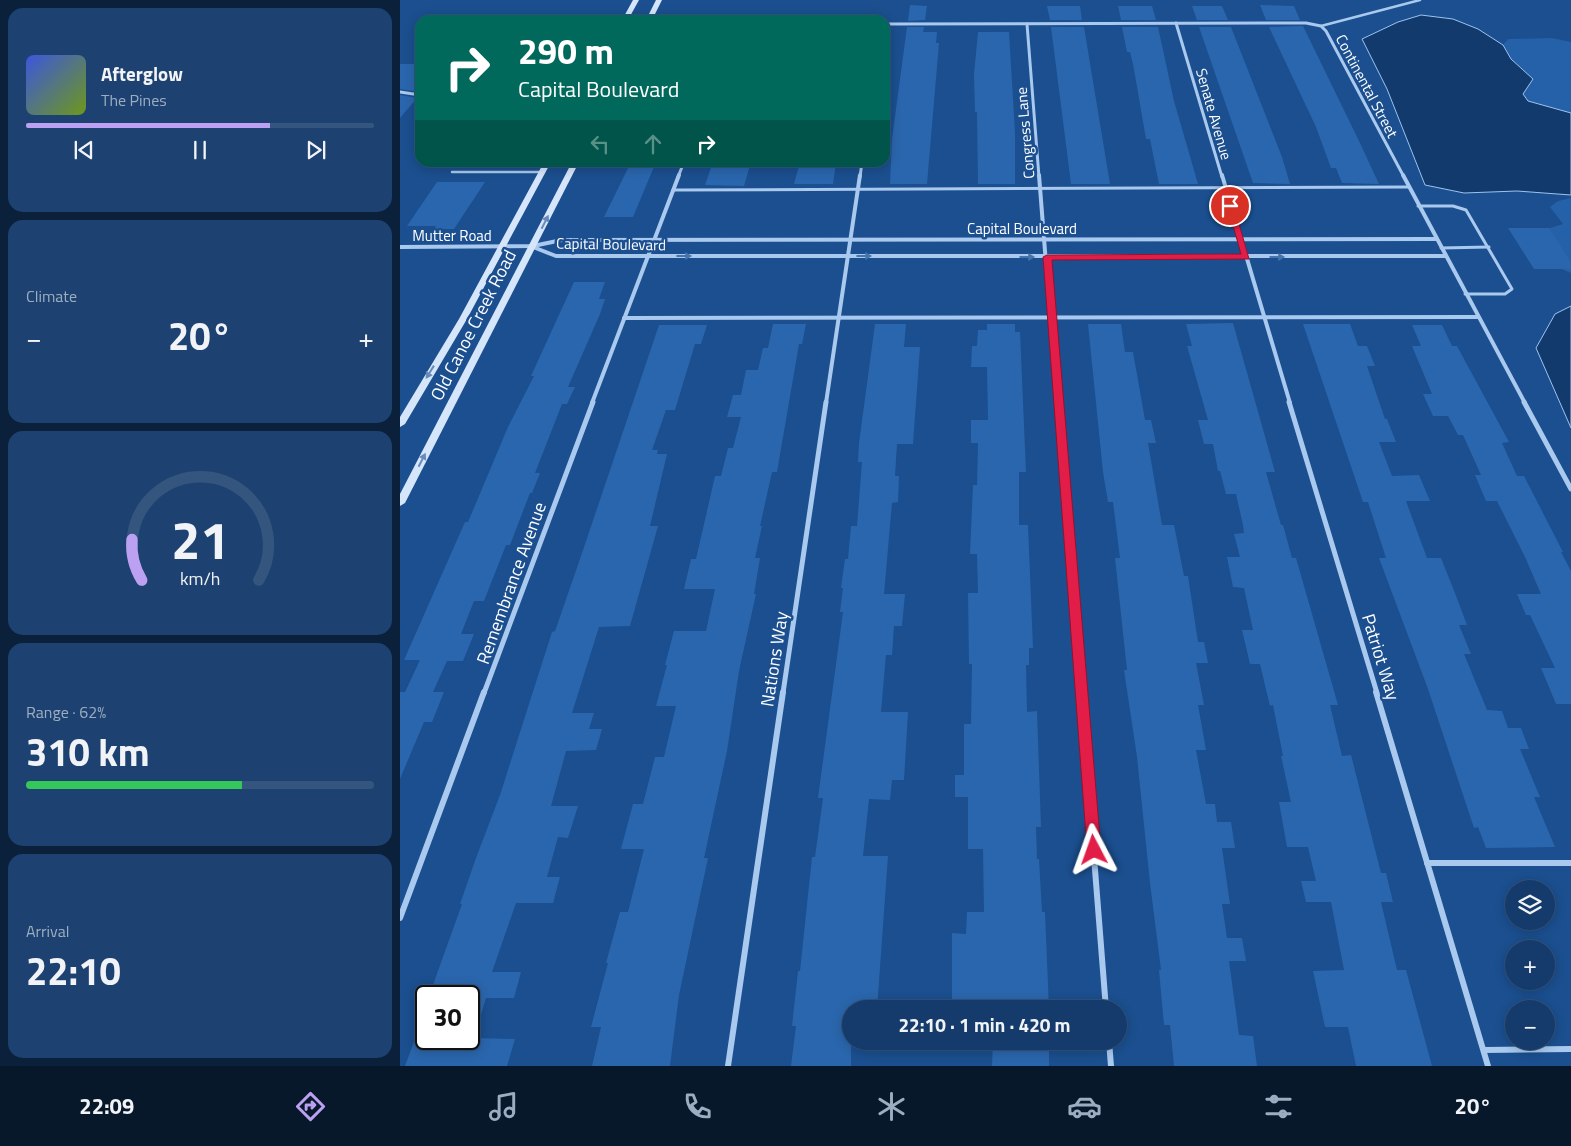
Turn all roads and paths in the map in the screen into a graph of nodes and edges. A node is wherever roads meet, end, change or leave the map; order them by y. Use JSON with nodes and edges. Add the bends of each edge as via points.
{"nodes":[{"id":1,"x":636,"y":0,"type":"edge"},
{"id":2,"x":659,"y":0,"type":"edge"},
{"id":3,"x":1420,"y":0,"type":"edge"},
{"id":4,"x":628,"y":15,"type":"edge"},
{"id":5,"x":652,"y":15,"type":"edge"},
{"id":6,"x":1176,"y":23,"type":"junction"},
{"id":7,"x":890,"y":24,"type":"edge"},
{"id":8,"x":1027,"y":24,"type":"junction"},
{"id":9,"x":1321,"y":26,"type":"junction"},
{"id":10,"x":400,"y":92,"type":"edge"},
{"id":11,"x":415,"y":94,"type":"edge"},
{"id":12,"x":546,"y":167,"type":"edge"},
{"id":13,"x":573,"y":167,"type":"edge"},
{"id":14,"x":682,"y":167,"type":"edge"},
{"id":15,"x":861,"y":167,"type":"edge"},
{"id":16,"x":452,"y":172,"type":"dead end"},
{"id":17,"x":543,"y":172,"type":"junction"},
{"id":18,"x":1408,"y":187,"type":"junction"},
{"id":19,"x":1042,"y":188,"type":"junction"},
{"id":20,"x":1225,"y":188,"type":"junction"},
{"id":21,"x":674,"y":190,"type":"junction"},
{"id":22,"x":858,"y":190,"type":"junction"},
{"id":23,"x":1418,"y":206,"type":"junction"},
{"id":24,"x":1240,"y":239,"type":"junction"},
{"id":25,"x":1436,"y":239,"type":"junction"},
{"id":26,"x":654,"y":240,"type":"junction"},
{"id":27,"x":851,"y":240,"type":"junction"},
{"id":28,"x":1046,"y":240,"type":"junction"},
{"id":29,"x":532,"y":246,"type":"junction"},
{"id":30,"x":400,"y":247,"type":"edge"},
{"id":31,"x":503,"y":247,"type":"junction"},
{"id":32,"x":1489,"y":247,"type":"junction"},
{"id":33,"x":1440,"y":248,"type":"junction"},
{"id":34,"x":647,"y":256,"type":"junction"},
{"id":35,"x":849,"y":256,"type":"junction"},
{"id":36,"x":1445,"y":256,"type":"junction"},
{"id":37,"x":1047,"y":257,"type":"junction"},
{"id":38,"x":1246,"y":257,"type":"junction"},
{"id":39,"x":1465,"y":294,"type":"junction"},
{"id":40,"x":841,"y":317,"type":"junction"},
{"id":41,"x":1264,"y":317,"type":"junction"},
{"id":42,"x":1478,"y":317,"type":"junction"},
{"id":43,"x":624,"y":318,"type":"junction"},
{"id":44,"x":1052,"y":318,"type":"junction"},
{"id":45,"x":400,"y":424,"type":"edge"},
{"id":46,"x":1571,"y":489,"type":"edge"},
{"id":47,"x":400,"y":503,"type":"edge"},
{"id":48,"x":1427,"y":863,"type":"junction"},
{"id":49,"x":1571,"y":863,"type":"edge"},
{"id":50,"x":400,"y":918,"type":"edge"},
{"id":51,"x":1105,"y":1000,"type":"edge"},
{"id":52,"x":1571,"y":1049,"type":"edge"},
{"id":53,"x":1110,"y":1050,"type":"edge"},
{"id":54,"x":1484,"y":1050,"type":"junction"},
{"id":55,"x":728,"y":1066,"type":"edge"},
{"id":56,"x":1111,"y":1066,"type":"edge"},
{"id":57,"x":1488,"y":1066,"type":"edge"}],
"edges":[{"from":1,"to":4,"type":"main road"},
{"from":2,"to":5,"type":"main road"},
{"from":3,"to":9,"type":"lane"},
{"from":6,"to":8,"type":"street","name":"Continental Street"},
{"from":6,"to":9,"type":"street","name":"Continental Street","via":[[1306,23]]},
{"from":6,"to":20,"type":"street","name":"Senate Avenue"},
{"from":7,"to":8,"type":"street","name":"Continental Street"},
{"from":8,"to":19,"type":"street","name":"Congress Lane"},
{"from":9,"to":18,"type":"street","name":"Continental Street"},
{"from":10,"to":11,"type":"street"},
{"from":12,"to":17,"type":"main road","name":"Old Canoe Creek Road"},
{"from":29,"to":13,"type":"main road","name":"Old Canoe Creek Road","one_way":true},
{"from":14,"to":21,"type":"street"},
{"from":15,"to":22,"type":"street","name":"Nations Way"},
{"from":16,"to":17,"type":"lane"},
{"from":17,"to":31,"type":"main road","name":"Old Canoe Creek Road"},
{"from":18,"to":20,"type":"lane"},
{"from":18,"to":23,"type":"street","name":"Continental Street"},
{"from":19,"to":20,"type":"lane"},
{"from":19,"to":22,"type":"lane"},
{"from":19,"to":28,"type":"street","name":"Congress Lane"},
{"from":20,"to":24,"type":"street","name":"Senate Avenue"},
{"from":21,"to":22,"type":"lane"},
{"from":21,"to":26,"type":"street"},
{"from":22,"to":27,"type":"street","name":"Nations Way"},
{"from":23,"to":25,"type":"street","name":"Continental Street"},
{"from":23,"to":32,"type":"lane","via":[[1462,207]]},
{"from":24,"to":25,"type":"street","name":"Capital Boulevard"},
{"from":24,"to":28,"type":"street","name":"Capital Boulevard"},
{"from":24,"to":38,"type":"street","name":"Senate Avenue"},
{"from":25,"to":33,"type":"street","name":"Continental Street"},
{"from":26,"to":27,"type":"street","name":"Capital Boulevard"},
{"from":26,"to":29,"type":"street","name":"Capital Boulevard","via":[[562,240]]},
{"from":26,"to":34,"type":"street","name":"Remembrance Avenue"},
{"from":27,"to":28,"type":"street","name":"Capital Boulevard"},
{"from":27,"to":35,"type":"street","name":"Nations Way"},
{"from":28,"to":37,"type":"street","name":"Congress Lane"},
{"from":29,"to":31,"type":"street","name":"Mutter Road"},
{"from":29,"to":34,"type":"street","name":"Capital Boulevard","via":[[556,256]]},
{"from":47,"to":29,"type":"main road","name":"Old Canoe Creek Road","one_way":true},
{"from":30,"to":31,"type":"street","name":"Mutter Road"},
{"from":31,"to":45,"type":"main road","name":"Old Canoe Creek Road","one_way":true},
{"from":32,"to":33,"type":"lane"},
{"from":32,"to":39,"type":"lane","via":[[1512,288],[1505,294]]},
{"from":33,"to":36,"type":"street","name":"Continental Street"},
{"from":34,"to":35,"type":"street","name":"Capital Boulevard","one_way":true},
{"from":34,"to":43,"type":"street","name":"Remembrance Avenue"},
{"from":35,"to":37,"type":"street","name":"Capital Boulevard","one_way":true},
{"from":35,"to":40,"type":"street","name":"Nations Way"},
{"from":38,"to":36,"type":"street","name":"Capital Boulevard","one_way":true},
{"from":36,"to":39,"type":"street","name":"Continental Street"},
{"from":37,"to":38,"type":"street","name":"Capital Boulevard"},
{"from":37,"to":44,"type":"street","name":"Congress Lane"},
{"from":38,"to":41,"type":"street","name":"Patriot Way"},
{"from":39,"to":42,"type":"street","name":"Continental Street"},
{"from":40,"to":43,"type":"street"},
{"from":40,"to":44,"type":"street"},
{"from":40,"to":55,"type":"street","name":"Nations Way"},
{"from":41,"to":42,"type":"street"},
{"from":41,"to":44,"type":"street"},
{"from":41,"to":48,"type":"street","name":"Patriot Way"},
{"from":42,"to":46,"type":"street","name":"Continental Street"},
{"from":43,"to":50,"type":"street","name":"Remembrance Avenue"},
{"from":44,"to":51,"type":"street","name":"Congress Lane"},
{"from":48,"to":49,"type":"street"},
{"from":48,"to":54,"type":"street","name":"Patriot Way"},
{"from":52,"to":54,"type":"street"},
{"from":53,"to":56,"type":"street"},
{"from":54,"to":57,"type":"street","name":"Patriot Way"}]}
